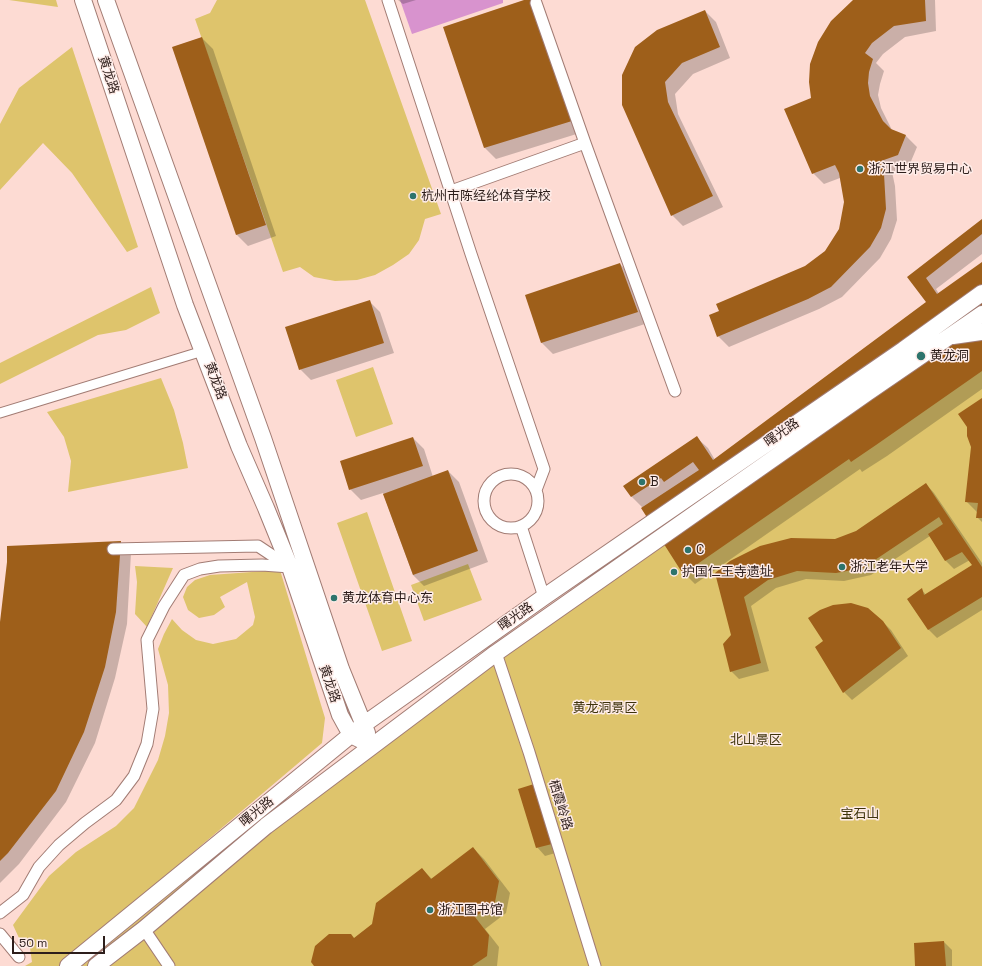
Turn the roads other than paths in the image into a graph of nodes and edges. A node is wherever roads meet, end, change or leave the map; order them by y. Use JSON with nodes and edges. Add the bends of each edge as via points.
{"nodes":[{"id":1,"x":83,"y":0,"type":"edge"},
{"id":2,"x":106,"y":0,"type":"edge"},
{"id":3,"x":388,"y":0,"type":"edge"},
{"id":4,"x":536,"y":3,"type":"dead end"},
{"id":5,"x":585,"y":143,"type":"junction"},
{"id":6,"x":451,"y":190,"type":"junction"},
{"id":7,"x":204,"y":276,"type":"junction"},
{"id":8,"x":179,"y":286,"type":"junction"},
{"id":9,"x":982,"y":293,"type":"edge"},
{"id":10,"x":982,"y":314,"type":"edge"},
{"id":11,"x":982,"y":332,"type":"edge"},
{"id":12,"x":952,"y":336,"type":"junction"},
{"id":13,"x":203,"y":351,"type":"junction"},
{"id":14,"x":675,"y":391,"type":"dead end"},
{"id":15,"x":0,"y":413,"type":"edge"},
{"id":16,"x":536,"y":490,"type":"junction"},
{"id":17,"x":520,"y":526,"type":"junction"},
{"id":18,"x":114,"y":549,"type":"dead end"},
{"id":19,"x":290,"y":567,"type":"junction"},
{"id":20,"x":544,"y":597,"type":"junction"},
{"id":21,"x":496,"y":653,"type":"junction"},
{"id":22,"x":357,"y":730,"type":"junction"},
{"id":23,"x":373,"y":746,"type":"junction"},
{"id":24,"x":0,"y":914,"type":"edge"},
{"id":25,"x":144,"y":929,"type":"junction"},
{"id":26,"x":0,"y":934,"type":"edge"},
{"id":27,"x":19,"y":957,"type":"dead end"},
{"id":28,"x":68,"y":966,"type":"edge"},
{"id":29,"x":96,"y":966,"type":"edge"},
{"id":30,"x":170,"y":966,"type":"edge"},
{"id":31,"x":595,"y":966,"type":"edge"}],
"edges":[{"from":1,"to":8,"type":"main road","name":"黄龙路"},
{"from":2,"to":7,"type":"main road","name":"黄龙路"},
{"from":3,"to":6,"type":"street"},
{"from":4,"to":5,"type":"street"},
{"from":5,"to":6,"type":"street"},
{"from":5,"to":14,"type":"street"},
{"from":6,"to":16,"type":"street","via":[[544,469]]},
{"from":7,"to":8,"type":"main road","via":[[203,287],[196,293],[188,293]]},
{"from":7,"to":22,"type":"main road","name":"黄龙路","via":[[263,438],[341,669]]},
{"from":8,"to":13,"type":"main road","name":"黄龙路"},
{"from":9,"to":20,"type":"main road","name":"曙光路"},
{"from":10,"to":12,"type":"main road","name":"曙光路"},
{"from":11,"to":12,"type":"main road"},
{"from":12,"to":21,"type":"main road","name":"曙光路"},
{"from":13,"to":15,"type":"street"},
{"from":13,"to":19,"type":"main road","name":"黄龙路","via":[[239,446]]},
{"from":16,"to":17,"type":"street","via":[[536,511],[528,522]]},
{"from":16,"to":17,"type":"street","via":[[531,482],[516,474],[498,478],[487,490],[485,508],[492,519],[503,526]]},
{"from":17,"to":20,"type":"street"},
{"from":18,"to":19,"type":"street","via":[[258,546]]},
{"from":19,"to":22,"type":"main road","name":"黄龙路","via":[[340,715]]},
{"from":19,"to":24,"type":"street","via":[[262,564],[219,566],[184,574],[164,606],[148,640],[153,709],[147,744],[134,776],[116,800],[84,823],[39,866],[23,895]]},
{"from":20,"to":22,"type":"main road","name":"曙光路"},
{"from":21,"to":23,"type":"main road","name":"曙光路"},
{"from":21,"to":31,"type":"street","name":"栖霞岭路"},
{"from":22,"to":23,"type":"main road"},
{"from":22,"to":28,"type":"main road","name":"曙光路"},
{"from":23,"to":25,"type":"main road","name":"曙光路","via":[[266,826]]},
{"from":25,"to":29,"type":"main road","name":"曙光路"},
{"from":25,"to":30,"type":"street"},
{"from":26,"to":27,"type":"street"}]}
